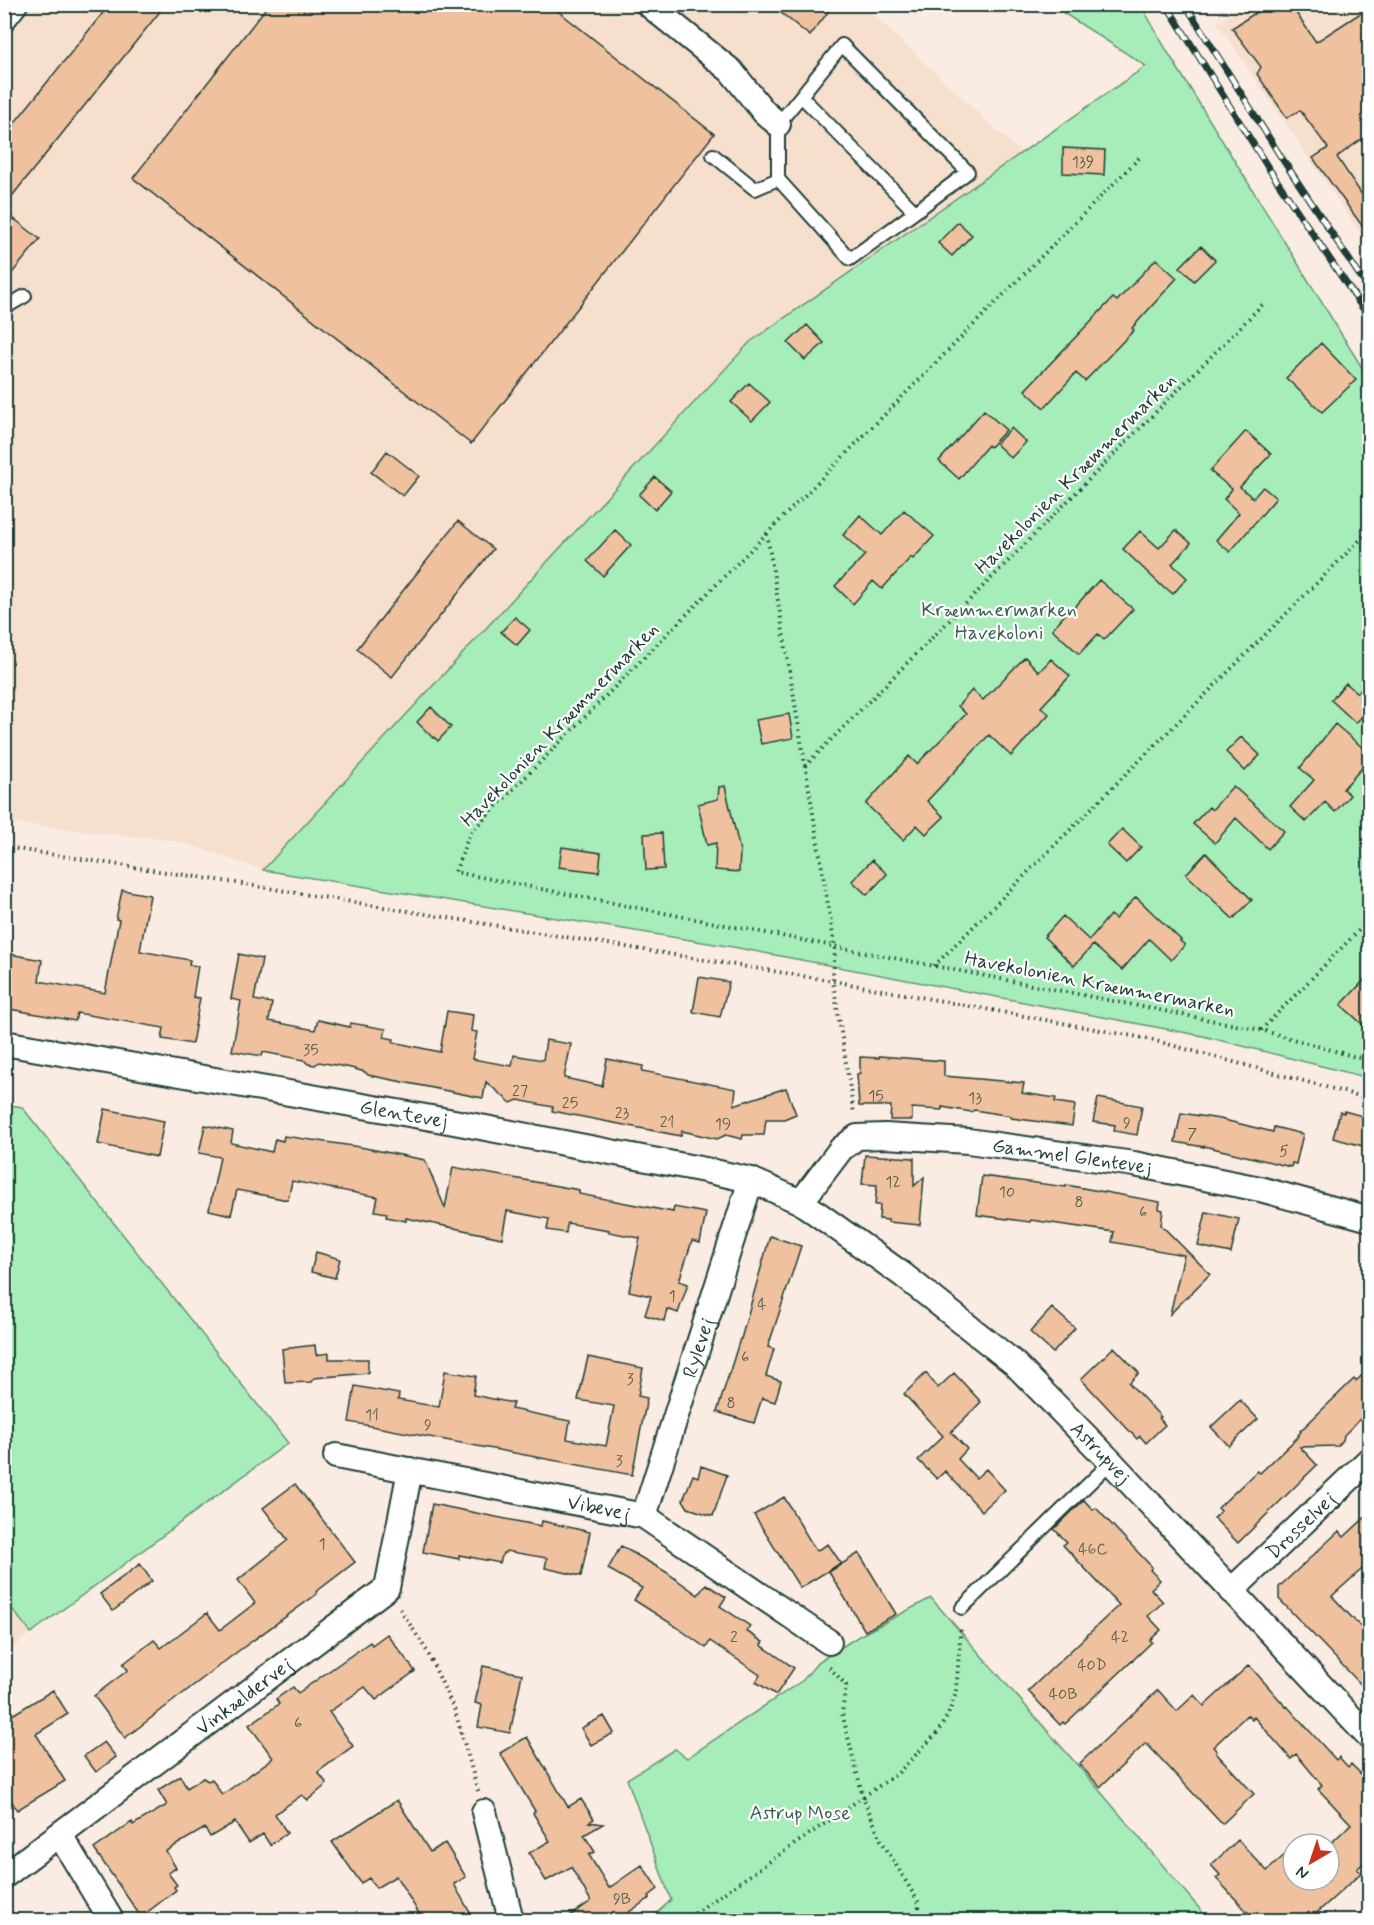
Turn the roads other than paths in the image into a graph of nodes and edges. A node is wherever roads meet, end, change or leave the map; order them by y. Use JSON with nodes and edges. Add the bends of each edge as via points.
{"nodes":[{"id":1,"x":15,"y":4,"type":"edge"},
{"id":2,"x":648,"y":4,"type":"edge"},
{"id":3,"x":4,"y":18,"type":"edge"},
{"id":4,"x":801,"y":96,"type":"junction"},
{"id":5,"x":778,"y":124,"type":"junction"},
{"id":6,"x":712,"y":155,"type":"dead end"},
{"id":7,"x":778,"y":179,"type":"junction"},
{"id":8,"x":915,"y":212,"type":"junction"},
{"id":9,"x":24,"y":296,"type":"dead end"},
{"id":10,"x":4,"y":308,"type":"edge"},
{"id":11,"x":4,"y":1043,"type":"edge"},
{"id":12,"x":751,"y":1180,"type":"junction"},
{"id":13,"x":801,"y":1202,"type":"junction"},
{"id":14,"x":1370,"y":1219,"type":"edge"},
{"id":15,"x":336,"y":1456,"type":"dead end"},
{"id":16,"x":1370,"y":1459,"type":"edge"},
{"id":17,"x":1111,"y":1462,"type":"junction"},
{"id":18,"x":410,"y":1470,"type":"junction"},
{"id":19,"x":644,"y":1516,"type":"junction"},
{"id":20,"x":1231,"y":1591,"type":"junction"},
{"id":21,"x":962,"y":1608,"type":"road end"},
{"id":22,"x":824,"y":1650,"type":"road end"},
{"id":23,"x":1370,"y":1738,"type":"edge"},
{"id":24,"x":484,"y":1812,"type":"road end"},
{"id":25,"x":60,"y":1835,"type":"junction"},
{"id":26,"x":4,"y":1876,"type":"edge"},
{"id":27,"x":111,"y":1920,"type":"edge"},
{"id":28,"x":511,"y":1920,"type":"edge"}],
"edges":[{"from":1,"to":3,"type":"street"},
{"from":2,"to":5,"type":"street","via":[[731,71]]},
{"from":4,"to":5,"type":"lane"},
{"from":4,"to":8,"type":"lane"},
{"from":4,"to":8,"type":"lane","via":[[842,45],[968,172]]},
{"from":5,"to":7,"type":"lane"},
{"from":6,"to":7,"type":"lane","via":[[755,189]]},
{"from":7,"to":8,"type":"lane","via":[[850,260]]},
{"from":9,"to":10,"type":"lane"},
{"from":11,"to":12,"type":"street","name":"Glentevej","via":[[466,1124]]},
{"from":12,"to":13,"type":"street","name":"Glentevej"},
{"from":12,"to":19,"type":"street","name":"Rylevej"},
{"from":13,"to":14,"type":"street","name":"Gammel Glentevej","via":[[841,1149],[857,1137],[885,1136],[968,1141],[1134,1164],[1260,1189]]},
{"from":13,"to":17,"type":"street","name":"Astrupvej","via":[[903,1275],[1014,1363]]},
{"from":15,"to":18,"type":"street","name":"Vibevej"},
{"from":16,"to":20,"type":"street","name":"Drosselvej"},
{"from":17,"to":20,"type":"street","name":"Astrupvej"},
{"from":17,"to":21,"type":"lane"},
{"from":18,"to":19,"type":"street","name":"Vibevej"},
{"from":18,"to":25,"type":"street","name":"Vinkældervej","via":[[387,1588]]},
{"from":19,"to":22,"type":"street","name":"Vibevej"},
{"from":20,"to":23,"type":"street","name":"Astrupvej"},
{"from":24,"to":28,"type":"street"},
{"from":25,"to":26,"type":"street","name":"Vinkældervej"},
{"from":25,"to":27,"type":"street"}]}
